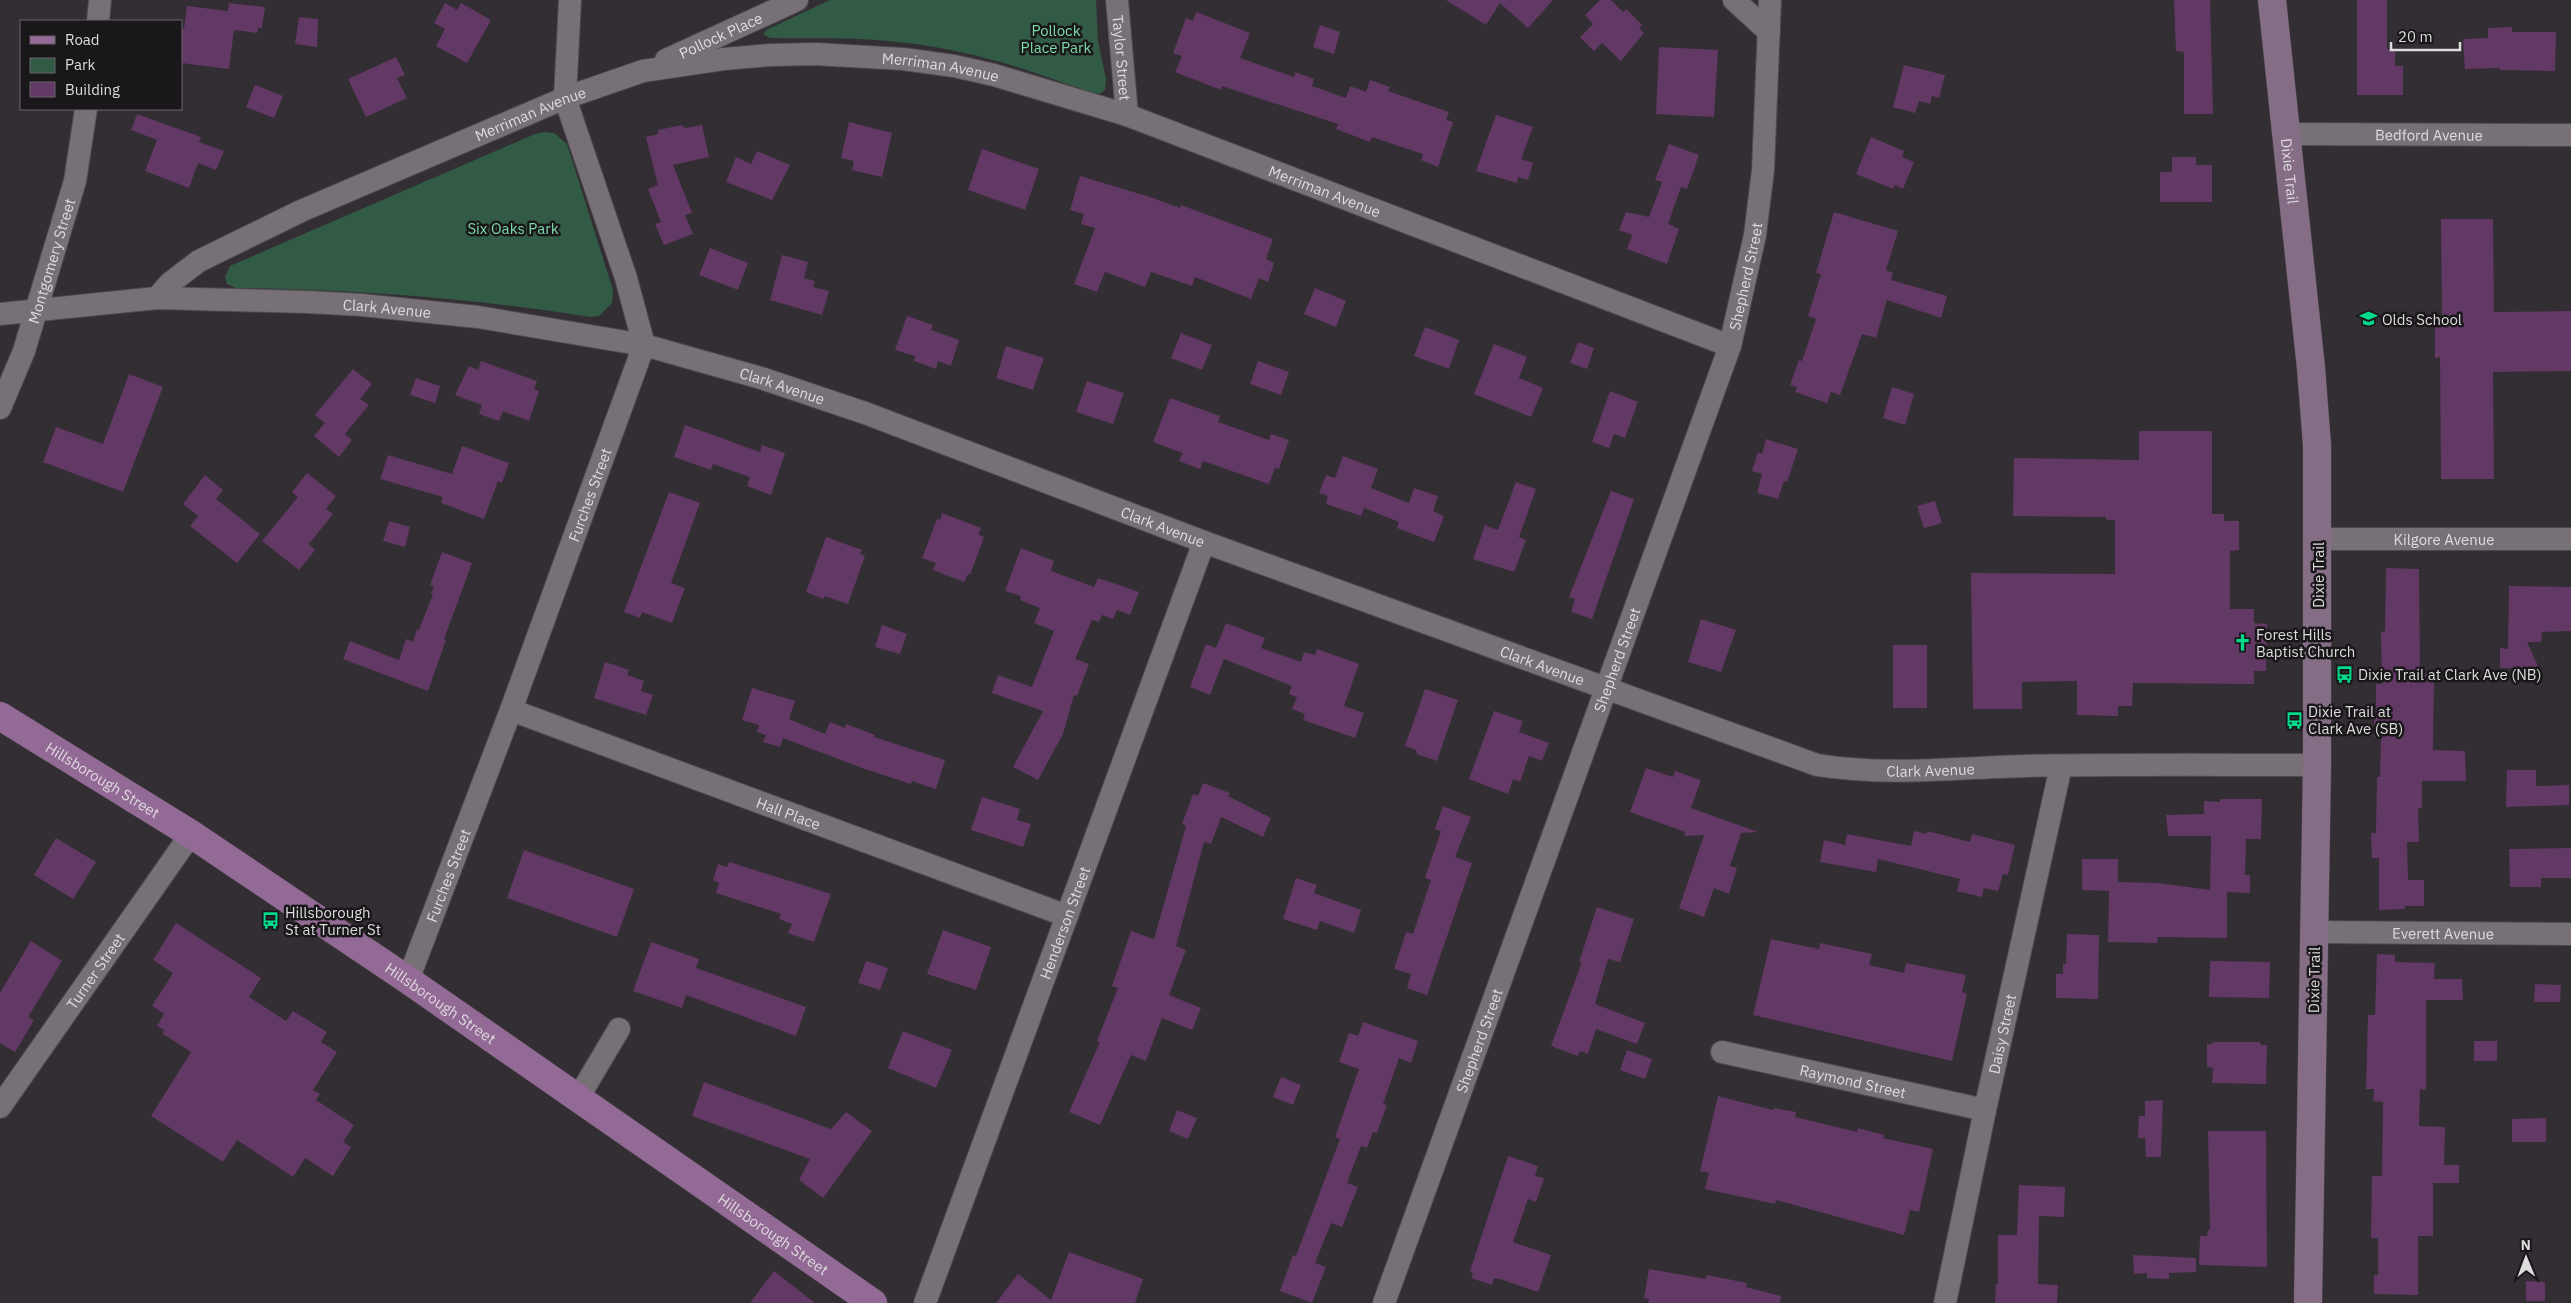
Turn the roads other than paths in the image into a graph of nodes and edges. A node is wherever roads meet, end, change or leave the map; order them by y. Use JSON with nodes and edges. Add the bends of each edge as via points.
{"nodes":[{"id":1,"x":100,"y":0,"type":"edge"},
{"id":2,"x":570,"y":0,"type":"edge"},
{"id":3,"x":797,"y":0,"type":"edge"},
{"id":4,"x":1117,"y":0,"type":"edge"},
{"id":5,"x":1734,"y":0,"type":"edge"},
{"id":6,"x":1770,"y":0,"type":"edge"},
{"id":7,"x":2272,"y":0,"type":"edge"},
{"id":8,"x":98,"y":20,"type":"edge"},
{"id":9,"x":1769,"y":32,"type":"junction"},
{"id":10,"x":643,"y":71,"type":"junction"},
{"id":11,"x":565,"y":98,"type":"junction"},
{"id":12,"x":86,"y":110,"type":"edge"},
{"id":13,"x":1127,"y":115,"type":"junction"},
{"id":14,"x":2287,"y":134,"type":"junction"},
{"id":15,"x":2571,"y":135,"type":"edge"},
{"id":16,"x":157,"y":298,"type":"junction"},
{"id":17,"x":37,"y":309,"type":"junction"},
{"id":18,"x":0,"y":314,"type":"edge"},
{"id":19,"x":644,"y":346,"type":"junction"},
{"id":20,"x":1730,"y":346,"type":"junction"},
{"id":21,"x":0,"y":408,"type":"edge"},
{"id":22,"x":2318,"y":539,"type":"junction"},
{"id":23,"x":2571,"y":540,"type":"edge"},
{"id":24,"x":1204,"y":542,"type":"junction"},
{"id":25,"x":1605,"y":689,"type":"junction"},
{"id":26,"x":511,"y":710,"type":"junction"},
{"id":27,"x":0,"y":716,"type":"edge"},
{"id":28,"x":2317,"y":765,"type":"junction"},
{"id":29,"x":2061,"y":766,"type":"junction"},
{"id":30,"x":191,"y":834,"type":"junction"},
{"id":31,"x":1067,"y":916,"type":"junction"},
{"id":32,"x":2315,"y":932,"type":"junction"},
{"id":33,"x":2571,"y":934,"type":"edge"},
{"id":34,"x":408,"y":980,"type":"junction"},
{"id":35,"x":619,"y":1029,"type":"dead end"},
{"id":36,"x":1722,"y":1052,"type":"dead end"},
{"id":37,"x":578,"y":1098,"type":"junction"},
{"id":38,"x":0,"y":1107,"type":"edge"},
{"id":39,"x":1984,"y":1110,"type":"junction"},
{"id":40,"x":873,"y":1303,"type":"edge"},
{"id":41,"x":926,"y":1303,"type":"edge"},
{"id":42,"x":1384,"y":1303,"type":"edge"},
{"id":43,"x":1945,"y":1303,"type":"edge"},
{"id":44,"x":2308,"y":1303,"type":"edge"}],
"edges":[{"from":1,"to":8,"type":"street"},
{"from":2,"to":11,"type":"street"},
{"from":3,"to":10,"type":"street","name":"Pollock Place"},
{"from":4,"to":13,"type":"street","name":"Taylor Street"},
{"from":5,"to":9,"type":"street"},
{"from":6,"to":9,"type":"street","name":"Shepherd Street"},
{"from":7,"to":14,"type":"main road","name":"Dixie Trail"},
{"from":9,"to":20,"type":"street","name":"Shepherd Street","via":[[1763,170],[1755,235]]},
{"from":10,"to":11,"type":"street","name":"Merriman Avenue"},
{"from":10,"to":13,"type":"street","name":"Merriman Avenue","via":[[724,58],[770,55],[903,59],[994,76]]},
{"from":11,"to":16,"type":"street","name":"Merriman Avenue","via":[[302,211],[199,261],[170,283]]},
{"from":11,"to":19,"type":"street","via":[[626,278]]},
{"from":12,"to":17,"type":"street","name":"Montgomery Street","via":[[75,180]]},
{"from":13,"to":20,"type":"street","name":"Merriman Avenue"},
{"from":14,"to":15,"type":"street","name":"Bedford Avenue"},
{"from":14,"to":22,"type":"main road","name":"Dixie Trail","via":[[2317,445]]},
{"from":16,"to":17,"type":"street","name":"Clark Avenue"},
{"from":16,"to":19,"type":"street","name":"Clark Avenue","via":[[362,305],[478,317]]},
{"from":17,"to":18,"type":"street","name":"Clark Avenue"},
{"from":17,"to":21,"type":"street","name":"Montgomery Street","via":[[24,351]]},
{"from":19,"to":24,"type":"street","name":"Clark Avenue","via":[[761,378],[864,414]]},
{"from":19,"to":26,"type":"street","name":"Furches Street"},
{"from":20,"to":25,"type":"street","name":"Shepherd Street"},
{"from":22,"to":23,"type":"street","name":"Kilgore Avenue"},
{"from":22,"to":28,"type":"main road","name":"Dixie Trail"},
{"from":24,"to":25,"type":"street","name":"Clark Avenue"},
{"from":24,"to":31,"type":"street","name":"Henderson Street"},
{"from":25,"to":29,"type":"street","name":"Clark Avenue","via":[[1817,765],[1886,770]]},
{"from":25,"to":42,"type":"street","name":"Shepherd Street"},
{"from":26,"to":31,"type":"street","name":"Hall Place"},
{"from":26,"to":34,"type":"street","name":"Furches Street"},
{"from":27,"to":30,"type":"main road","name":"Hillsborough Street"},
{"from":28,"to":29,"type":"street","name":"Clark Avenue"},
{"from":28,"to":32,"type":"main road","name":"Dixie Trail"},
{"from":29,"to":39,"type":"street","name":"Daisy Street"},
{"from":30,"to":34,"type":"main road","name":"Hillsborough Street"},
{"from":30,"to":38,"type":"street","name":"Turner Street"},
{"from":31,"to":41,"type":"street","name":"Henderson Street"},
{"from":32,"to":33,"type":"street","name":"Everett Avenue"},
{"from":32,"to":44,"type":"main road","name":"Dixie Trail"},
{"from":34,"to":37,"type":"main road","name":"Hillsborough Street"},
{"from":35,"to":37,"type":"street"},
{"from":36,"to":39,"type":"street","name":"Raymond Street"},
{"from":37,"to":40,"type":"main road","name":"Hillsborough Street"},
{"from":39,"to":43,"type":"street","name":"Daisy Street"}]}
